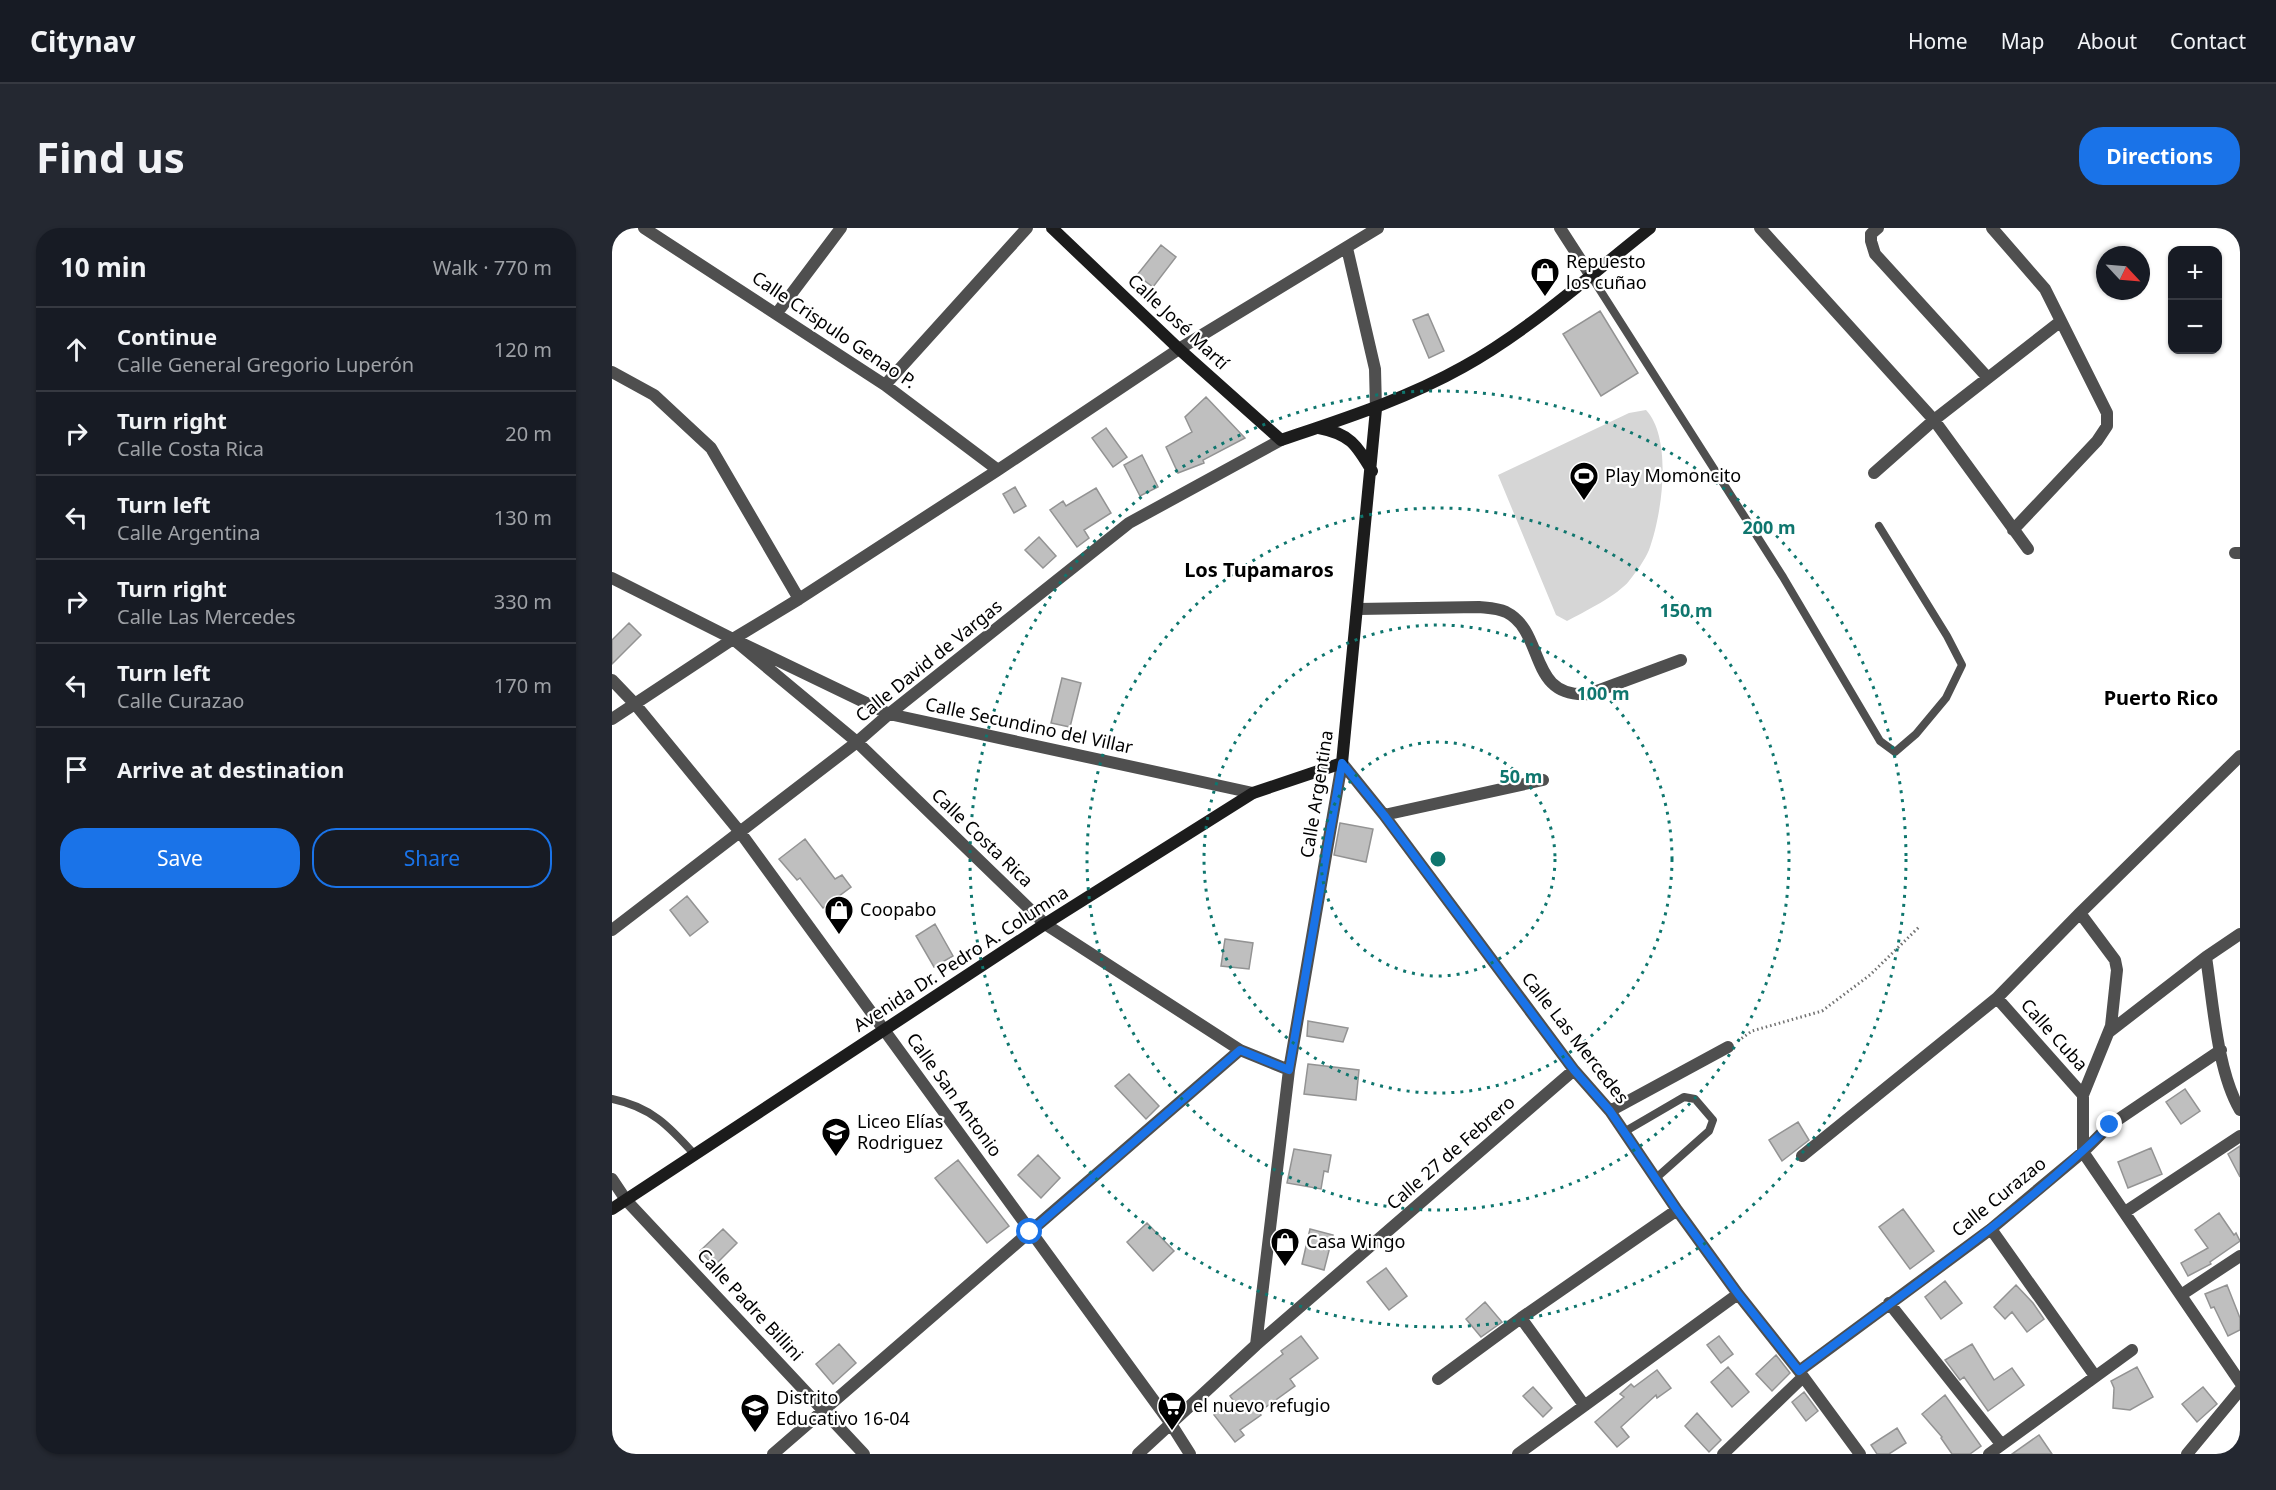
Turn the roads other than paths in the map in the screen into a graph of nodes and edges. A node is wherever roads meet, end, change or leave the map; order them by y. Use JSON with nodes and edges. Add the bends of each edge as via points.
{"nodes":[{"id":1,"x":644,"y":228,"type":"edge"},
{"id":2,"x":841,"y":228,"type":"edge"},
{"id":3,"x":1027,"y":228,"type":"edge"},
{"id":4,"x":1052,"y":228,"type":"edge"},
{"id":5,"x":1378,"y":228,"type":"edge"},
{"id":6,"x":1560,"y":228,"type":"edge"},
{"id":7,"x":1650,"y":228,"type":"edge"},
{"id":8,"x":1760,"y":228,"type":"edge"},
{"id":9,"x":1878,"y":228,"type":"edge"},
{"id":10,"x":1992,"y":228,"type":"edge"},
{"id":11,"x":1347,"y":248,"type":"junction"},
{"id":12,"x":1591,"y":276,"type":"junction"},
{"id":13,"x":777,"y":313,"type":"junction"},
{"id":14,"x":2061,"y":321,"type":"junction"},
{"id":15,"x":1179,"y":349,"type":"junction"},
{"id":16,"x":612,"y":372,"type":"edge"},
{"id":17,"x":1988,"y":378,"type":"junction"},
{"id":18,"x":885,"y":385,"type":"junction"},
{"id":19,"x":1376,"y":409,"type":"junction"},
{"id":20,"x":1934,"y":420,"type":"junction"},
{"id":21,"x":1317,"y":428,"type":"junction"},
{"id":22,"x":1281,"y":440,"type":"junction"},
{"id":23,"x":998,"y":470,"type":"junction"},
{"id":24,"x":1372,"y":471,"type":"junction"},
{"id":25,"x":1874,"y":473,"type":"dead end"},
{"id":26,"x":1879,"y":526,"type":"dead end"},
{"id":27,"x":2013,"y":530,"type":"junction"},
{"id":28,"x":2028,"y":549,"type":"dead end"},
{"id":29,"x":612,"y":578,"type":"edge"},
{"id":30,"x":800,"y":599,"type":"junction"},
{"id":31,"x":1358,"y":609,"type":"junction"},
{"id":32,"x":733,"y":639,"type":"junction"},
{"id":33,"x":1681,"y":660,"type":"dead end"},
{"id":34,"x":612,"y":680,"type":"edge"},
{"id":35,"x":635,"y":704,"type":"junction"},
{"id":36,"x":889,"y":714,"type":"junction"},
{"id":37,"x":612,"y":719,"type":"edge"},
{"id":38,"x":857,"y":742,"type":"junction"},
{"id":39,"x":2240,"y":756,"type":"edge"},
{"id":40,"x":1342,"y":763,"type":"junction"},
{"id":41,"x":1543,"y":780,"type":"dead end"},
{"id":42,"x":1253,"y":793,"type":"junction"},
{"id":43,"x":1384,"y":815,"type":"junction"},
{"id":44,"x":740,"y":832,"type":"junction"},
{"id":45,"x":2080,"y":913,"type":"junction"},
{"id":46,"x":1045,"y":924,"type":"junction"},
{"id":47,"x":612,"y":930,"type":"edge"},
{"id":48,"x":2240,"y":934,"type":"edge"},
{"id":49,"x":2206,"y":957,"type":"junction"},
{"id":50,"x":1998,"y":998,"type":"junction"},
{"id":51,"x":885,"y":1030,"type":"junction"},
{"id":52,"x":2109,"y":1032,"type":"junction"},
{"id":53,"x":1728,"y":1047,"type":"road end"},
{"id":54,"x":1240,"y":1050,"type":"junction"},
{"id":55,"x":2221,"y":1050,"type":"junction"},
{"id":56,"x":1289,"y":1070,"type":"junction"},
{"id":57,"x":1574,"y":1070,"type":"junction"},
{"id":58,"x":2083,"y":1095,"type":"junction"},
{"id":59,"x":612,"y":1099,"type":"edge"},
{"id":60,"x":2240,"y":1110,"type":"edge"},
{"id":61,"x":1610,"y":1111,"type":"junction"},
{"id":62,"x":1623,"y":1132,"type":"junction"},
{"id":63,"x":2240,"y":1136,"type":"edge"},
{"id":64,"x":2083,"y":1152,"type":"junction"},
{"id":65,"x":695,"y":1155,"type":"junction"},
{"id":66,"x":1802,"y":1156,"type":"dead end"},
{"id":67,"x":612,"y":1179,"type":"edge"},
{"id":68,"x":1655,"y":1179,"type":"junction"},
{"id":69,"x":626,"y":1200,"type":"junction"},
{"id":70,"x":612,"y":1209,"type":"edge"},
{"id":71,"x":1677,"y":1210,"type":"junction"},
{"id":72,"x":2125,"y":1212,"type":"junction"},
{"id":73,"x":1991,"y":1229,"type":"junction"},
{"id":74,"x":1030,"y":1232,"type":"junction"},
{"id":75,"x":2240,"y":1256,"type":"edge"},
{"id":76,"x":1738,"y":1294,"type":"junction"},
{"id":77,"x":2181,"y":1295,"type":"junction"},
{"id":78,"x":1889,"y":1303,"type":"junction"},
{"id":79,"x":1521,"y":1317,"type":"junction"},
{"id":80,"x":1256,"y":1345,"type":"junction"},
{"id":81,"x":2132,"y":1350,"type":"dead end"},
{"id":82,"x":1801,"y":1374,"type":"junction"},
{"id":83,"x":2095,"y":1376,"type":"junction"},
{"id":84,"x":1438,"y":1379,"type":"dead end"},
{"id":85,"x":2240,"y":1382,"type":"edge"},
{"id":86,"x":2240,"y":1390,"type":"edge"},
{"id":87,"x":1584,"y":1405,"type":"junction"},
{"id":88,"x":824,"y":1411,"type":"junction"},
{"id":89,"x":1171,"y":1424,"type":"junction"},
{"id":90,"x":2001,"y":1444,"type":"junction"},
{"id":91,"x":773,"y":1454,"type":"edge"},
{"id":92,"x":864,"y":1454,"type":"edge"},
{"id":93,"x":1137,"y":1454,"type":"edge"},
{"id":94,"x":1190,"y":1454,"type":"edge"},
{"id":95,"x":1518,"y":1454,"type":"edge"},
{"id":96,"x":1723,"y":1454,"type":"edge"},
{"id":97,"x":1860,"y":1454,"type":"edge"},
{"id":98,"x":1989,"y":1454,"type":"edge"},
{"id":99,"x":2187,"y":1454,"type":"edge"}],
"edges":[{"from":1,"to":13,"type":"street","name":"Calle Crispulo Genao P."},
{"from":2,"to":13,"type":"street"},
{"from":3,"to":18,"type":"street"},
{"from":4,"to":15,"type":"main road","name":"Calle José Martí"},
{"from":5,"to":11,"type":"street"},
{"from":6,"to":12,"type":"street"},
{"from":7,"to":12,"type":"main road"},
{"from":8,"to":20,"type":"street"},
{"from":9,"to":17,"type":"street","via":[[1871,234],[1875,254]]},
{"from":10,"to":14,"type":"street","via":[[2045,289]]},
{"from":11,"to":15,"type":"street"},
{"from":11,"to":19,"type":"street","name":"Calle Argentina","via":[[1375,369]]},
{"from":12,"to":19,"type":"main road","via":[[1550,310],[1463,367]]},
{"from":12,"to":26,"type":"lane","via":[[1783,577],[1880,741],[1894,752],[1916,734],[1946,698],[1962,665]]},
{"from":13,"to":18,"type":"street","name":"Calle Crispulo Genao P."},
{"from":14,"to":17,"type":"street"},
{"from":14,"to":27,"type":"street","via":[[2107,413],[2107,426]]},
{"from":15,"to":22,"type":"main road","name":"Calle José Martí"},
{"from":15,"to":23,"type":"street"},
{"from":16,"to":30,"type":"street","via":[[654,395],[711,448]]},
{"from":17,"to":20,"type":"street"},
{"from":18,"to":23,"type":"street","name":"Calle Crispulo Genao P."},
{"from":19,"to":21,"type":"main road"},
{"from":19,"to":24,"type":"main road","name":"Calle Argentina"},
{"from":20,"to":25,"type":"street"},
{"from":20,"to":27,"type":"street"},
{"from":21,"to":22,"type":"main road"},
{"from":21,"to":24,"type":"main road","via":[[1338,432],[1357,446]]},
{"from":22,"to":36,"type":"street","name":"Calle David de Vargas","via":[[1129,523]]},
{"from":23,"to":30,"type":"street"},
{"from":24,"to":31,"type":"main road","name":"Calle Argentina"},
{"from":27,"to":28,"type":"street"},
{"from":29,"to":32,"type":"street","name":"Calle Secundino del Villar"},
{"from":30,"to":32,"type":"street"},
{"from":31,"to":33,"type":"street","via":[[1479,607],[1508,613],[1526,633],[1546,678],[1563,692],[1577,695]]},
{"from":31,"to":40,"type":"main road","name":"Calle Argentina"},
{"from":32,"to":35,"type":"street"},
{"from":32,"to":36,"type":"street","name":"Calle Secundino del Villar"},
{"from":32,"to":38,"type":"street","name":"Calle Costa Rica"},
{"from":34,"to":35,"type":"street","name":"Calle San Antonio"},
{"from":35,"to":37,"type":"street"},
{"from":35,"to":44,"type":"street","name":"Calle San Antonio"},
{"from":36,"to":38,"type":"street","name":"Calle David de Vargas"},
{"from":36,"to":42,"type":"street","name":"Calle Secundino del Villar"},
{"from":38,"to":44,"type":"street","name":"Calle David de Vargas"},
{"from":38,"to":46,"type":"street","name":"Calle Costa Rica"},
{"from":39,"to":45,"type":"street"},
{"from":40,"to":42,"type":"main road","name":"Avenida Dr. Pedro A. Columna"},
{"from":40,"to":43,"type":"street","name":"Calle Las Mercedes"},
{"from":40,"to":56,"type":"street","name":"Calle Argentina"},
{"from":41,"to":43,"type":"street"},
{"from":42,"to":46,"type":"main road","name":"Avenida Dr. Pedro A. Columna"},
{"from":43,"to":57,"type":"street","name":"Calle Las Mercedes"},
{"from":44,"to":47,"type":"street","name":"Calle David de Vargas"},
{"from":44,"to":51,"type":"street","name":"Calle San Antonio"},
{"from":45,"to":50,"type":"street"},
{"from":45,"to":52,"type":"street","via":[[2117,965]]},
{"from":46,"to":51,"type":"main road","name":"Avenida Dr. Pedro A. Columna"},
{"from":46,"to":54,"type":"street","name":"Calle Costa Rica"},
{"from":48,"to":49,"type":"street"},
{"from":49,"to":52,"type":"street"},
{"from":49,"to":55,"type":"street"},
{"from":50,"to":58,"type":"street","name":"Calle Cuba"},
{"from":50,"to":66,"type":"street"},
{"from":51,"to":65,"type":"main road","name":"Avenida Dr. Pedro A. Columna"},
{"from":51,"to":74,"type":"street","name":"Calle San Antonio"},
{"from":52,"to":58,"type":"street"},
{"from":53,"to":61,"type":"street"},
{"from":54,"to":56,"type":"street","name":"Calle Costa Rica"},
{"from":54,"to":74,"type":"street"},
{"from":55,"to":60,"type":"street"},
{"from":55,"to":64,"type":"street","name":"Calle Curazao","via":[[2110,1125]]},
{"from":56,"to":80,"type":"street","name":"Calle Argentina"},
{"from":57,"to":61,"type":"street","name":"Calle Las Mercedes"},
{"from":57,"to":80,"type":"street","name":"Calle 27 de Febrero"},
{"from":58,"to":64,"type":"street"},
{"from":59,"to":65,"type":"lane","via":[[632,1103],[669,1125]]},
{"from":61,"to":62,"type":"street","name":"Calle Las Mercedes"},
{"from":62,"to":68,"type":"street","name":"Calle Las Mercedes"},
{"from":62,"to":68,"type":"lane","via":[[1684,1097],[1695,1099],[1713,1120],[1709,1131]]},
{"from":63,"to":72,"type":"street"},
{"from":64,"to":72,"type":"street"},
{"from":64,"to":73,"type":"street","name":"Calle Curazao"},
{"from":65,"to":69,"type":"main road","name":"Avenida Dr. Pedro A. Columna"},
{"from":67,"to":69,"type":"street","name":"Calle Padre Billini"},
{"from":68,"to":71,"type":"street","name":"Calle Las Mercedes"},
{"from":69,"to":70,"type":"main road","name":"Avenida Dr. Pedro A. Columna"},
{"from":69,"to":88,"type":"street","name":"Calle Padre Billini"},
{"from":71,"to":76,"type":"street","name":"Calle Las Mercedes"},
{"from":71,"to":79,"type":"street"},
{"from":72,"to":77,"type":"street"},
{"from":73,"to":78,"type":"street","name":"Calle Curazao"},
{"from":73,"to":83,"type":"street"},
{"from":74,"to":88,"type":"street"},
{"from":74,"to":89,"type":"street","name":"Calle San Antonio"},
{"from":75,"to":77,"type":"street"},
{"from":76,"to":82,"type":"street","name":"Calle Las Mercedes"},
{"from":76,"to":87,"type":"street"},
{"from":77,"to":85,"type":"street"},
{"from":78,"to":82,"type":"street","name":"Calle Curazao"},
{"from":78,"to":90,"type":"street"},
{"from":79,"to":84,"type":"street"},
{"from":79,"to":87,"type":"street"},
{"from":80,"to":89,"type":"street","name":"Calle 27 de Febrero"},
{"from":81,"to":83,"type":"street"},
{"from":82,"to":96,"type":"street","name":"Calle Curazao"},
{"from":82,"to":97,"type":"street","name":"Calle Las Mercedes"},
{"from":83,"to":90,"type":"street"},
{"from":86,"to":99,"type":"street"},
{"from":87,"to":95,"type":"street"},
{"from":88,"to":91,"type":"street"},
{"from":88,"to":92,"type":"street","name":"Calle Padre Billini"},
{"from":89,"to":93,"type":"street","name":"Calle 27 de Febrero"},
{"from":89,"to":94,"type":"street","name":"Calle San Antonio"},
{"from":90,"to":98,"type":"street"}]}
